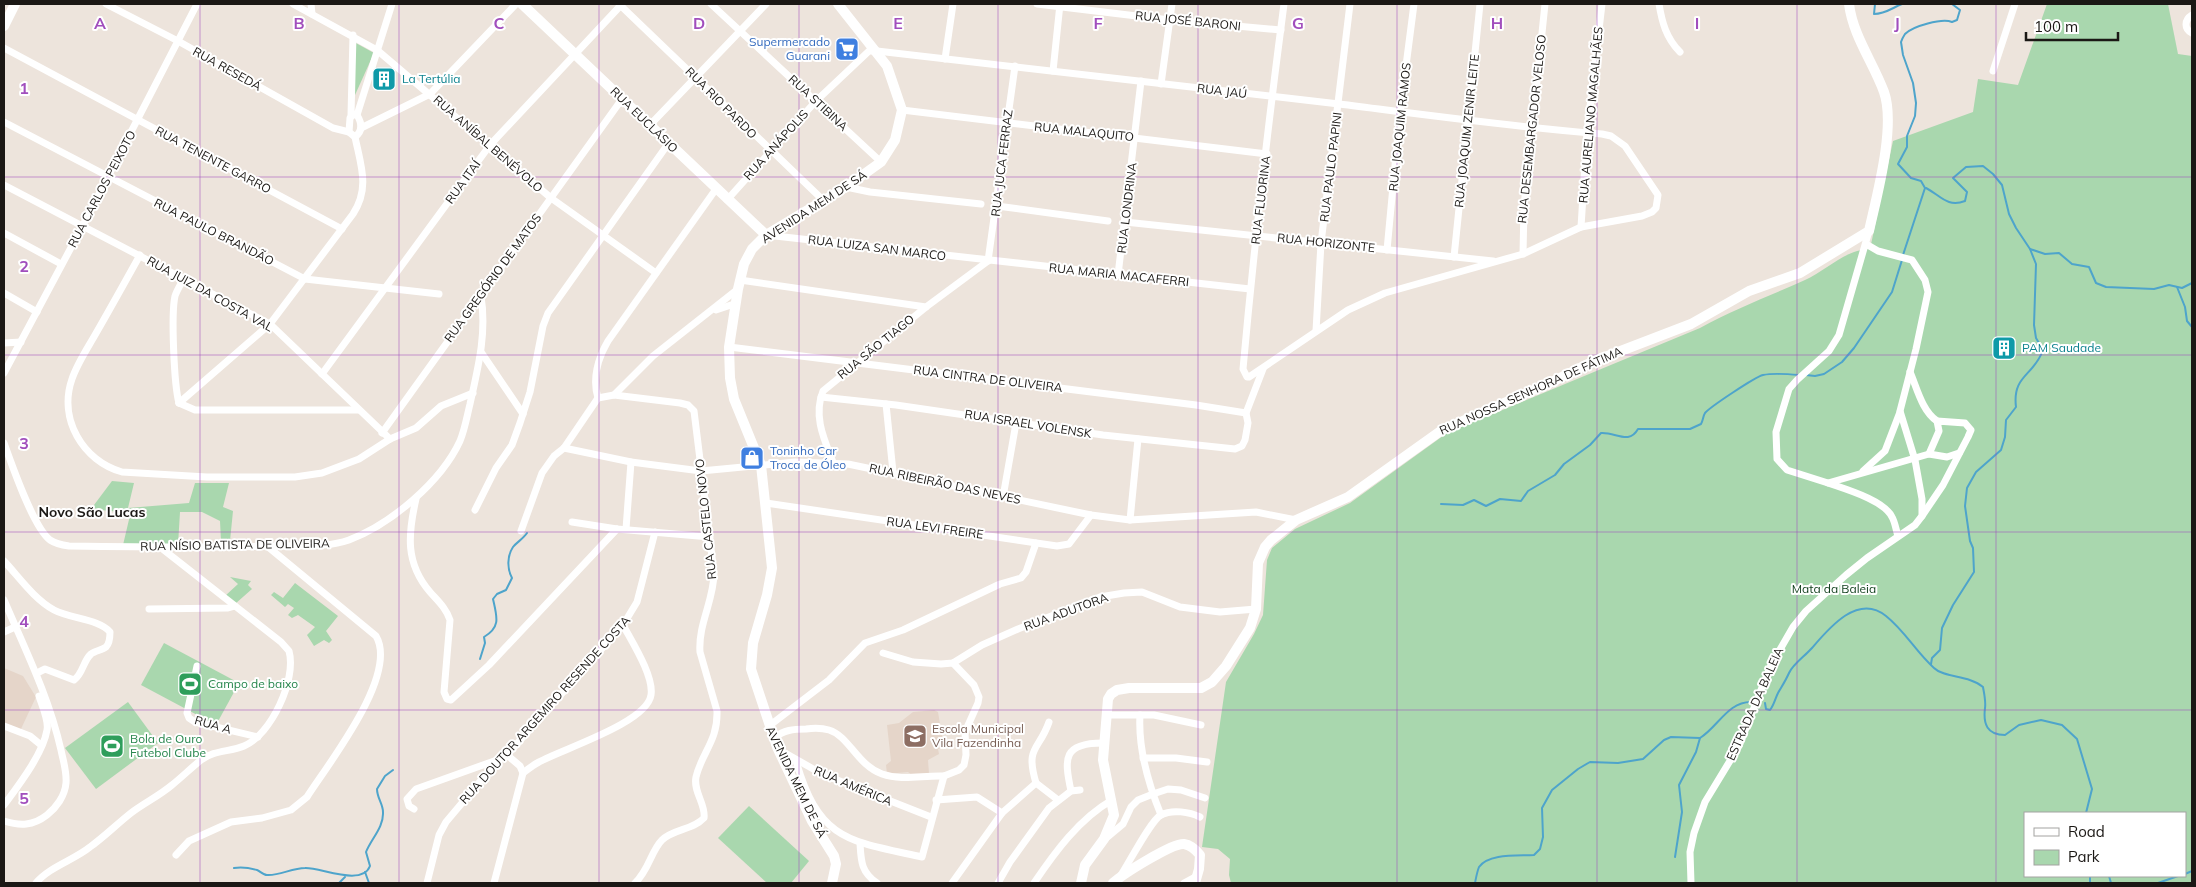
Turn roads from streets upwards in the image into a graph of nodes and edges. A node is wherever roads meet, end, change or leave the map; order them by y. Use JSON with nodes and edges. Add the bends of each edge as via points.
{"nodes":[{"id":1,"x":15,"y":4,"type":"edge"},
{"id":2,"x":106,"y":4,"type":"edge"},
{"id":3,"x":197,"y":4,"type":"edge"},
{"id":4,"x":293,"y":4,"type":"edge"},
{"id":5,"x":311,"y":4,"type":"edge"},
{"id":6,"x":392,"y":4,"type":"edge"},
{"id":7,"x":516,"y":4,"type":"edge"},
{"id":8,"x":522,"y":4,"type":"edge"},
{"id":9,"x":620,"y":4,"type":"edge"},
{"id":10,"x":711,"y":4,"type":"edge"},
{"id":11,"x":766,"y":4,"type":"edge"},
{"id":12,"x":828,"y":4,"type":"edge"},
{"id":13,"x":838,"y":4,"type":"edge"},
{"id":14,"x":952,"y":4,"type":"edge"},
{"id":15,"x":1037,"y":4,"type":"edge"},
{"id":16,"x":1172,"y":4,"type":"edge"},
{"id":17,"x":1284,"y":4,"type":"edge"},
{"id":18,"x":1350,"y":4,"type":"edge"},
{"id":19,"x":1414,"y":4,"type":"edge"},
{"id":20,"x":1480,"y":4,"type":"edge"},
{"id":21,"x":1545,"y":4,"type":"edge"},
{"id":22,"x":1602,"y":4,"type":"edge"},
{"id":23,"x":1659,"y":4,"type":"edge"},
{"id":24,"x":1849,"y":4,"type":"edge"},
{"id":25,"x":2015,"y":4,"type":"edge"},
{"id":26,"x":1059,"y":5,"type":"edge"},
{"id":27,"x":312,"y":14,"type":"junction"},
{"id":28,"x":2192,"y":15,"type":"edge"},
{"id":29,"x":1170,"y":20,"type":"junction"},
{"id":30,"x":4,"y":26,"type":"edge"},
{"id":31,"x":1280,"y":30,"type":"junction"},
{"id":32,"x":740,"y":32,"type":"junction"},
{"id":33,"x":2192,"y":33,"type":"edge"},
{"id":34,"x":353,"y":35,"type":"junction"},
{"id":35,"x":178,"y":41,"type":"junction"},
{"id":36,"x":4,"y":48,"type":"edge"},
{"id":37,"x":377,"y":50,"type":"junction"},
{"id":38,"x":873,"y":51,"type":"junction"},
{"id":39,"x":1680,"y":52,"type":"dead end"},
{"id":40,"x":576,"y":54,"type":"junction"},
{"id":41,"x":945,"y":59,"type":"junction"},
{"id":42,"x":1015,"y":66,"type":"junction"},
{"id":43,"x":1053,"y":71,"type":"junction"},
{"id":44,"x":1993,"y":71,"type":"dead end"},
{"id":45,"x":696,"y":78,"type":"junction"},
{"id":46,"x":1142,"y":81,"type":"junction"},
{"id":47,"x":1161,"y":84,"type":"junction"},
{"id":48,"x":430,"y":94,"type":"junction"},
{"id":49,"x":1274,"y":97,"type":"junction"},
{"id":50,"x":622,"y":99,"type":"junction"},
{"id":51,"x":816,"y":101,"type":"junction"},
{"id":52,"x":1339,"y":104,"type":"junction"},
{"id":53,"x":902,"y":110,"type":"junction"},
{"id":54,"x":1400,"y":112,"type":"junction"},
{"id":55,"x":354,"y":115,"type":"junction"},
{"id":56,"x":138,"y":120,"type":"junction"},
{"id":57,"x":1468,"y":120,"type":"junction"},
{"id":58,"x":4,"y":122,"type":"edge"},
{"id":59,"x":1008,"y":123,"type":"junction"},
{"id":60,"x":649,"y":126,"type":"junction"},
{"id":61,"x":1533,"y":127,"type":"junction"},
{"id":62,"x":361,"y":128,"type":"junction"},
{"id":63,"x":349,"y":132,"type":"junction"},
{"id":64,"x":1587,"y":132,"type":"junction"},
{"id":65,"x":355,"y":138,"type":"junction"},
{"id":66,"x":1136,"y":138,"type":"junction"},
{"id":67,"x":668,"y":144,"type":"junction"},
{"id":68,"x":490,"y":145,"type":"junction"},
{"id":69,"x":770,"y":150,"type":"junction"},
{"id":70,"x":1267,"y":154,"type":"junction"},
{"id":71,"x":881,"y":162,"type":"junction"},
{"id":72,"x":108,"y":177,"type":"junction"},
{"id":73,"x":4,"y":185,"type":"edge"},
{"id":74,"x":846,"y":187,"type":"junction"},
{"id":75,"x":716,"y":189,"type":"junction"},
{"id":76,"x":551,"y":198,"type":"junction"},
{"id":77,"x":727,"y":200,"type":"junction"},
{"id":78,"x":824,"y":201,"type":"junction"},
{"id":79,"x":981,"y":204,"type":"dead end"},
{"id":80,"x":997,"y":206,"type":"junction"},
{"id":81,"x":1108,"y":221,"type":"dead end"},
{"id":82,"x":1125,"y":222,"type":"junction"},
{"id":83,"x":82,"y":227,"type":"junction"},
{"id":84,"x":1581,"y":227,"type":"junction"},
{"id":85,"x":342,"y":228,"type":"junction"},
{"id":86,"x":1869,"y":231,"type":"junction"},
{"id":87,"x":4,"y":233,"type":"edge"},
{"id":88,"x":604,"y":235,"type":"junction"},
{"id":89,"x":766,"y":235,"type":"junction"},
{"id":90,"x":1256,"y":235,"type":"junction"},
{"id":91,"x":1321,"y":243,"type":"junction"},
{"id":92,"x":1866,"y":244,"type":"junction"},
{"id":93,"x":1387,"y":250,"type":"junction"},
{"id":94,"x":1523,"y":254,"type":"junction"},
{"id":95,"x":140,"y":255,"type":"junction"},
{"id":96,"x":1454,"y":257,"type":"junction"},
{"id":97,"x":988,"y":261,"type":"junction"},
{"id":98,"x":1498,"y":262,"type":"junction"},
{"id":99,"x":61,"y":264,"type":"junction"},
{"id":100,"x":656,"y":273,"type":"junction"},
{"id":101,"x":1118,"y":275,"type":"junction"},
{"id":102,"x":184,"y":278,"type":"junction"},
{"id":103,"x":305,"y":279,"type":"junction"},
{"id":104,"x":739,"y":284,"type":"junction"},
{"id":105,"x":385,"y":288,"type":"junction"},
{"id":106,"x":1250,"y":289,"type":"junction"},
{"id":107,"x":4,"y":293,"type":"edge"},
{"id":108,"x":439,"y":294,"type":"dead end"},
{"id":109,"x":481,"y":296,"type":"junction"},
{"id":110,"x":734,"y":304,"type":"junction"},
{"id":111,"x":926,"y":307,"type":"junction"},
{"id":112,"x":713,"y":310,"type":"junction"},
{"id":113,"x":36,"y":312,"type":"junction"},
{"id":114,"x":270,"y":324,"type":"junction"},
{"id":115,"x":1316,"y":331,"type":"junction"},
{"id":116,"x":21,"y":342,"type":"junction"},
{"id":117,"x":4,"y":343,"type":"edge"},
{"id":118,"x":729,"y":347,"type":"junction"},
{"id":119,"x":481,"y":352,"type":"junction"},
{"id":120,"x":858,"y":362,"type":"junction"},
{"id":121,"x":1263,"y":368,"type":"junction"},
{"id":122,"x":1910,"y":372,"type":"junction"},
{"id":123,"x":4,"y":373,"type":"edge"},
{"id":124,"x":322,"y":374,"type":"junction"},
{"id":125,"x":472,"y":393,"type":"junction"},
{"id":126,"x":614,"y":395,"type":"junction"},
{"id":127,"x":821,"y":397,"type":"junction"},
{"id":128,"x":598,"y":398,"type":"junction"},
{"id":129,"x":180,"y":403,"type":"junction"},
{"id":130,"x":886,"y":404,"type":"junction"},
{"id":131,"x":358,"y":410,"type":"junction"},
{"id":132,"x":1900,"y":411,"type":"junction"},
{"id":133,"x":1246,"y":413,"type":"junction"},
{"id":134,"x":523,"y":414,"type":"junction"},
{"id":135,"x":1936,"y":421,"type":"junction"},
{"id":136,"x":1016,"y":423,"type":"junction"},
{"id":137,"x":382,"y":433,"type":"junction"},
{"id":138,"x":390,"y":439,"type":"junction"},
{"id":139,"x":1138,"y":439,"type":"junction"},
{"id":140,"x":4,"y":443,"type":"edge"},
{"id":141,"x":564,"y":448,"type":"junction"},
{"id":142,"x":1958,"y":453,"type":"junction"},
{"id":143,"x":1929,"y":454,"type":"junction"},
{"id":144,"x":1915,"y":460,"type":"junction"},
{"id":145,"x":631,"y":462,"type":"junction"},
{"id":146,"x":833,"y":462,"type":"junction"},
{"id":147,"x":7,"y":463,"type":"edge"},
{"id":148,"x":761,"y":465,"type":"junction"},
{"id":149,"x":701,"y":471,"type":"junction"},
{"id":150,"x":893,"y":472,"type":"junction"},
{"id":151,"x":1862,"y":473,"type":"junction"},
{"id":152,"x":1828,"y":483,"type":"junction"},
{"id":153,"x":1003,"y":497,"type":"junction"},
{"id":154,"x":416,"y":499,"type":"junction"},
{"id":155,"x":766,"y":503,"type":"junction"},
{"id":156,"x":475,"y":510,"type":"dead end"},
{"id":157,"x":1091,"y":515,"type":"junction"},
{"id":158,"x":1922,"y":516,"type":"junction"},
{"id":159,"x":1130,"y":520,"type":"junction"},
{"id":160,"x":1296,"y":520,"type":"junction"},
{"id":161,"x":572,"y":522,"type":"dead end"},
{"id":162,"x":617,"y":529,"type":"junction"},
{"id":163,"x":626,"y":530,"type":"junction"},
{"id":164,"x":521,"y":531,"type":"dead end"},
{"id":165,"x":655,"y":532,"type":"junction"},
{"id":166,"x":1898,"y":536,"type":"junction"},
{"id":167,"x":710,"y":537,"type":"junction"},
{"id":168,"x":1036,"y":543,"type":"junction"},
{"id":169,"x":267,"y":546,"type":"junction"},
{"id":170,"x":160,"y":547,"type":"junction"},
{"id":171,"x":4,"y":561,"type":"edge"},
{"id":172,"x":4,"y":600,"type":"edge"},
{"id":173,"x":234,"y":606,"type":"junction"},
{"id":174,"x":149,"y":609,"type":"dead end"},
{"id":175,"x":1256,"y":609,"type":"junction"},
{"id":176,"x":623,"y":625,"type":"junction"},
{"id":177,"x":15,"y":627,"type":"junction"},
{"id":178,"x":4,"y":632,"type":"edge"},
{"id":179,"x":883,"y":653,"type":"dead end"},
{"id":180,"x":953,"y":663,"type":"junction"},
{"id":181,"x":197,"y":666,"type":"dead end"},
{"id":182,"x":37,"y":673,"type":"junction"},
{"id":183,"x":39,"y":696,"type":"dead end"},
{"id":184,"x":1106,"y":715,"type":"junction"},
{"id":185,"x":1140,"y":715,"type":"junction"},
{"id":186,"x":1049,"y":722,"type":"dead end"},
{"id":187,"x":1201,"y":725,"type":"dead end"},
{"id":188,"x":4,"y":726,"type":"edge"},
{"id":189,"x":769,"y":726,"type":"junction"},
{"id":190,"x":258,"y":737,"type":"junction"},
{"id":191,"x":774,"y":738,"type":"junction"},
{"id":192,"x":1103,"y":743,"type":"junction"},
{"id":193,"x":41,"y":745,"type":"junction"},
{"id":194,"x":778,"y":749,"type":"junction"},
{"id":195,"x":507,"y":755,"type":"junction"},
{"id":196,"x":1143,"y":758,"type":"junction"},
{"id":197,"x":498,"y":759,"type":"junction"},
{"id":198,"x":796,"y":761,"type":"junction"},
{"id":199,"x":1207,"y":762,"type":"dead end"},
{"id":200,"x":523,"y":773,"type":"junction"},
{"id":201,"x":944,"y":776,"type":"junction"},
{"id":202,"x":1036,"y":783,"type":"junction"},
{"id":203,"x":1080,"y":790,"type":"dead end"},
{"id":204,"x":1071,"y":792,"type":"junction"},
{"id":205,"x":1153,"y":794,"type":"junction"},
{"id":206,"x":1205,"y":798,"type":"dead end"},
{"id":207,"x":936,"y":800,"type":"junction"},
{"id":208,"x":1058,"y":800,"type":"junction"},
{"id":209,"x":1112,"y":800,"type":"junction"},
{"id":210,"x":4,"y":804,"type":"edge"},
{"id":211,"x":414,"y":809,"type":"dead end"},
{"id":212,"x":1002,"y":814,"type":"junction"},
{"id":213,"x":1161,"y":815,"type":"junction"},
{"id":214,"x":931,"y":817,"type":"junction"},
{"id":215,"x":1200,"y":817,"type":"dead end"},
{"id":216,"x":4,"y":821,"type":"edge"},
{"id":217,"x":1104,"y":840,"type":"junction"},
{"id":218,"x":860,"y":843,"type":"junction"},
{"id":219,"x":176,"y":855,"type":"dead end"},
{"id":220,"x":1116,"y":880,"type":"edge"},
{"id":221,"x":1196,"y":880,"type":"edge"},
{"id":222,"x":37,"y":883,"type":"edge"},
{"id":223,"x":427,"y":883,"type":"edge"},
{"id":224,"x":494,"y":883,"type":"edge"},
{"id":225,"x":635,"y":883,"type":"edge"},
{"id":226,"x":832,"y":883,"type":"edge"},
{"id":227,"x":876,"y":883,"type":"edge"},
{"id":228,"x":952,"y":883,"type":"edge"},
{"id":229,"x":998,"y":883,"type":"edge"},
{"id":230,"x":1034,"y":883,"type":"edge"},
{"id":231,"x":1081,"y":883,"type":"edge"},
{"id":232,"x":1184,"y":883,"type":"edge"},
{"id":233,"x":1691,"y":883,"type":"edge"}],
"edges":[{"from":1,"to":30,"type":"street"},
{"from":2,"to":35,"type":"street","name":"RUA RESEDÁ"},
{"from":3,"to":35,"type":"street","name":"RUA CARLOS PEIXOTO"},
{"from":4,"to":27,"type":"street","name":"RUA ANÍBAL BENÉVOLO"},
{"from":5,"to":27,"type":"street"},
{"from":6,"to":37,"type":"street"},
{"from":7,"to":48,"type":"street"},
{"from":8,"to":40,"type":"street","name":"RUA EUCLÁSIO"},
{"from":9,"to":40,"type":"street","name":"RUA ITAÍ"},
{"from":9,"to":45,"type":"street","name":"RUA RIO PARDO"},
{"from":10,"to":32,"type":"street","name":"RUA STIBINA"},
{"from":11,"to":32,"type":"street"},
{"from":12,"to":38,"type":"street"},
{"from":13,"to":38,"type":"street"},
{"from":14,"to":41,"type":"street"},
{"from":15,"to":26,"type":"street","name":"RUA JOSÉ BARONI"},
{"from":16,"to":29,"type":"street"},
{"from":17,"to":31,"type":"street","name":"RUA FLUORINA"},
{"from":18,"to":52,"type":"street","name":"RUA PAULO PAPINI"},
{"from":19,"to":54,"type":"street","name":"RUA JOAQUIM RAMOS"},
{"from":20,"to":57,"type":"street","name":"RUA JOAQUIM ZENIR LEITE"},
{"from":21,"to":61,"type":"street","name":"RUA DESEMBARGADOR VELOSO"},
{"from":22,"to":64,"type":"street","name":"RUA AURELIANO MAGALHÃES"},
{"from":23,"to":39,"type":"street","via":[[1663,26]]},
{"from":24,"to":86,"type":"street","via":[[1854,29],[1878,76],[1890,115]]},
{"from":25,"to":44,"type":"street"},
{"from":26,"to":29,"type":"street","name":"RUA JOSÉ BARONI"},
{"from":26,"to":43,"type":"street"},
{"from":27,"to":34,"type":"street","name":"RUA ANÍBAL BENÉVOLO"},
{"from":28,"to":33,"type":"street","via":[[2186,24]]},
{"from":29,"to":31,"type":"street","name":"RUA JOSÉ BARONI"},
{"from":29,"to":47,"type":"street"},
{"from":31,"to":49,"type":"street","name":"RUA FLUORINA"},
{"from":32,"to":45,"type":"street"},
{"from":32,"to":51,"type":"street","name":"RUA STIBINA"},
{"from":34,"to":37,"type":"street","name":"RUA ANÍBAL BENÉVOLO"},
{"from":34,"to":55,"type":"street"},
{"from":35,"to":56,"type":"street","name":"RUA CARLOS PEIXOTO"},
{"from":35,"to":63,"type":"street","name":"RUA RESEDÁ","via":[[333,128]]},
{"from":36,"to":56,"type":"street","name":"RUA TENENTE GARRO"},
{"from":37,"to":48,"type":"street","name":"RUA ANÍBAL BENÉVOLO"},
{"from":37,"to":55,"type":"street"},
{"from":38,"to":41,"type":"street","name":"RUA JAÚ"},
{"from":38,"to":51,"type":"street","name":"RUA ANÁPOLIS"},
{"from":38,"to":53,"type":"street","via":[[887,66]]},
{"from":40,"to":50,"type":"street","name":"RUA EUCLÁSIO"},
{"from":40,"to":68,"type":"street","name":"RUA ITAÍ"},
{"from":41,"to":42,"type":"street","name":"RUA JAÚ"},
{"from":42,"to":43,"type":"street","name":"RUA JAÚ"},
{"from":42,"to":59,"type":"street","name":"RUA JUCA FERRAZ"},
{"from":43,"to":46,"type":"street","name":"RUA JAÚ"},
{"from":45,"to":60,"type":"street"},
{"from":45,"to":69,"type":"street","name":"RUA RIO PARDO"},
{"from":46,"to":47,"type":"street","name":"RUA JAÚ"},
{"from":46,"to":66,"type":"street","name":"RUA LONDRINA"},
{"from":47,"to":49,"type":"street","name":"RUA JAÚ"},
{"from":48,"to":62,"type":"street"},
{"from":48,"to":68,"type":"street","name":"RUA ANÍBAL BENÉVOLO"},
{"from":49,"to":52,"type":"street","name":"RUA JAÚ"},
{"from":49,"to":70,"type":"street","name":"RUA FLUORINA"},
{"from":50,"to":60,"type":"street","name":"RUA EUCLÁSIO"},
{"from":50,"to":76,"type":"street","name":"RUA GREGÓRIO DE MATOS"},
{"from":51,"to":69,"type":"street","name":"RUA ANÁPOLIS"},
{"from":51,"to":71,"type":"street","name":"RUA STIBINA"},
{"from":52,"to":54,"type":"street","name":"RUA JAÚ"},
{"from":52,"to":91,"type":"street","name":"RUA PAULO PAPINI"},
{"from":53,"to":59,"type":"street","name":"RUA MALAQUITO"},
{"from":53,"to":71,"type":"street","name":"AVENIDA MEM DE SÁ","via":[[895,140]]},
{"from":54,"to":57,"type":"street","name":"RUA JAÚ"},
{"from":54,"to":93,"type":"street","name":"RUA JOAQUIM RAMOS"},
{"from":55,"to":62,"type":"street"},
{"from":55,"to":63,"type":"street","via":[[348,121]]},
{"from":56,"to":72,"type":"street","name":"RUA CARLOS PEIXOTO"},
{"from":56,"to":85,"type":"street","name":"RUA TENENTE GARRO"},
{"from":57,"to":61,"type":"street","name":"RUA JAÚ"},
{"from":57,"to":96,"type":"street","name":"RUA JOAQUIM ZENIR LEITE"},
{"from":58,"to":72,"type":"street","name":"RUA PAULO BRANDÃO"},
{"from":59,"to":66,"type":"street","name":"RUA MALAQUITO"},
{"from":59,"to":80,"type":"street","name":"RUA JUCA FERRAZ"},
{"from":60,"to":67,"type":"street","name":"RUA EUCLÁSIO"},
{"from":61,"to":64,"type":"street","name":"RUA JAÚ"},
{"from":61,"to":94,"type":"street","name":"RUA DESEMBARGADOR VELOSO","via":[[1524,206]]},
{"from":62,"to":65,"type":"street"},
{"from":63,"to":65,"type":"street"},
{"from":64,"to":84,"type":"street","name":"RUA AURELIANO MAGALHÃES"},
{"from":64,"to":84,"type":"street","name":"RUA JAÚ","via":[[1612,136],[1625,146],[1654,188],[1658,202],[1652,212]]},
{"from":65,"to":85,"type":"street","via":[[363,190],[357,207]]},
{"from":66,"to":70,"type":"street","name":"RUA MALAQUITO"},
{"from":66,"to":82,"type":"street","name":"RUA LONDRINA"},
{"from":67,"to":75,"type":"street","name":"RUA EUCLÁSIO"},
{"from":67,"to":88,"type":"street"},
{"from":68,"to":76,"type":"street","name":"RUA ANÍBAL BENÉVOLO"},
{"from":68,"to":105,"type":"street","name":"RUA ITAÍ"},
{"from":69,"to":77,"type":"street","name":"RUA ANÁPOLIS"},
{"from":69,"to":78,"type":"street","name":"RUA RIO PARDO"},
{"from":70,"to":90,"type":"street","name":"RUA FLUORINA"},
{"from":71,"to":74,"type":"street","name":"AVENIDA MEM DE SÁ"},
{"from":72,"to":83,"type":"street","name":"RUA CARLOS PEIXOTO"},
{"from":72,"to":103,"type":"street","name":"RUA PAULO BRANDÃO"},
{"from":73,"to":83,"type":"street","name":"RUA JUIZ DA COSTA VAL"},
{"from":74,"to":78,"type":"street","name":"AVENIDA MEM DE SÁ"},
{"from":74,"to":79,"type":"street"},
{"from":75,"to":77,"type":"street","name":"RUA EUCLÁSIO"},
{"from":75,"to":100,"type":"street"},
{"from":76,"to":88,"type":"street","name":"RUA ANÍBAL BENÉVOLO"},
{"from":76,"to":109,"type":"street","name":"RUA GREGÓRIO DE MATOS"},
{"from":77,"to":89,"type":"street","name":"RUA EUCLÁSIO"},
{"from":78,"to":89,"type":"street","name":"AVENIDA MEM DE SÁ"},
{"from":80,"to":81,"type":"street"},
{"from":80,"to":97,"type":"street","name":"RUA JUCA FERRAZ"},
{"from":82,"to":90,"type":"street","name":"RUA HORIZONTE"},
{"from":82,"to":101,"type":"street","name":"RUA LONDRINA"},
{"from":83,"to":95,"type":"street","name":"RUA JUIZ DA COSTA VAL"},
{"from":83,"to":99,"type":"street","name":"RUA CARLOS PEIXOTO"},
{"from":84,"to":94,"type":"street"},
{"from":85,"to":103,"type":"street"},
{"from":86,"to":92,"type":"street"},
{"from":86,"to":160,"type":"street","name":"RUA NOSSA SENHORA DE FÁTIMA","via":[[1800,273],[1750,291],[1691,324],[1592,362],[1442,430],[1348,496]]},
{"from":87,"to":99,"type":"street"},
{"from":88,"to":100,"type":"street","name":"RUA ANÍBAL BENÉVOLO"},
{"from":88,"to":134,"type":"street","via":[[548,313]]},
{"from":89,"to":97,"type":"street","name":"RUA LUIZA SAN MARCO"},
{"from":89,"to":104,"type":"street","name":"AVENIDA MEM DE SÁ","via":[[750,252]]},
{"from":90,"to":91,"type":"street","name":"RUA HORIZONTE"},
{"from":90,"to":106,"type":"street","name":"RUA FLUORINA"},
{"from":91,"to":93,"type":"street","name":"RUA HORIZONTE"},
{"from":91,"to":115,"type":"street","name":"RUA PAULO PAPINI"},
{"from":92,"to":122,"type":"street","via":[[1878,251],[1906,258],[1925,280],[1928,292]]},
{"from":92,"to":152,"type":"street","via":[[1839,335],[1829,351],[1789,389],[1776,432],[1777,459],[1787,470]]},
{"from":93,"to":96,"type":"street","name":"RUA HORIZONTE"},
{"from":94,"to":98,"type":"street"},
{"from":95,"to":102,"type":"street","name":"RUA JUIZ DA COSTA VAL"},
{"from":95,"to":138,"type":"street","via":[[78,366],[69,392],[68,407],[74,432],[99,462],[122,472],[206,478],[295,477],[322,474],[359,459]]},
{"from":96,"to":98,"type":"street","name":"RUA HORIZONTE"},
{"from":97,"to":101,"type":"street","name":"RUA MARIA MACAFERRI"},
{"from":97,"to":111,"type":"street","name":"RUA SÃO TIAGO"},
{"from":98,"to":115,"type":"street","via":[[1385,293],[1348,310]]},
{"from":99,"to":113,"type":"street","name":"RUA CARLOS PEIXOTO"},
{"from":100,"to":128,"type":"street","via":[[601,354],[596,380]]},
{"from":101,"to":106,"type":"street","name":"RUA MARIA MACAFERRI"},
{"from":102,"to":114,"type":"street","name":"RUA JUIZ DA COSTA VAL"},
{"from":102,"to":129,"type":"street","via":[[176,294],[174,308],[175,374]]},
{"from":103,"to":105,"type":"street","name":"RUA PAULO BRANDÃO"},
{"from":103,"to":114,"type":"street"},
{"from":104,"to":110,"type":"street","name":"AVENIDA MEM DE SÁ"},
{"from":104,"to":111,"type":"street"},
{"from":104,"to":112,"type":"street"},
{"from":105,"to":108,"type":"street","name":"RUA PAULO BRANDÃO"},
{"from":105,"to":124,"type":"street","name":"RUA ITAÍ"},
{"from":106,"to":121,"type":"street","name":"RUA FLUORINA","via":[[1243,372],[1249,377]]},
{"from":107,"to":113,"type":"street"},
{"from":109,"to":119,"type":"street","name":"RUA NÍSIO BATISTA DE OLIVEIRA","via":[[484,330]]},
{"from":109,"to":137,"type":"street","name":"RUA GREGÓRIO DE MATOS"},
{"from":110,"to":112,"type":"street"},
{"from":110,"to":118,"type":"street","name":"AVENIDA MEM DE SÁ"},
{"from":111,"to":120,"type":"street","name":"RUA SÃO TIAGO"},
{"from":112,"to":126,"type":"street","via":[[653,356]]},
{"from":113,"to":116,"type":"street","name":"RUA CARLOS PEIXOTO"},
{"from":114,"to":124,"type":"street","name":"RUA JUIZ DA COSTA VAL"},
{"from":114,"to":129,"type":"street"},
{"from":115,"to":121,"type":"street"},
{"from":116,"to":117,"type":"street"},
{"from":116,"to":123,"type":"street","name":"RUA CARLOS PEIXOTO"},
{"from":118,"to":120,"type":"street","name":"RUA CINTRA DE OLIVEIRA"},
{"from":118,"to":148,"type":"street","name":"AVENIDA MEM DE SÁ","via":[[734,399]]},
{"from":119,"to":125,"type":"street","name":"RUA NÍSIO BATISTA DE OLIVEIRA"},
{"from":119,"to":134,"type":"street"},
{"from":120,"to":127,"type":"street","name":"RUA SÃO TIAGO","via":[[827,387]]},
{"from":120,"to":133,"type":"street","name":"RUA CINTRA DE OLIVEIRA"},
{"from":121,"to":133,"type":"street"},
{"from":122,"to":132,"type":"street"},
{"from":122,"to":135,"type":"street","via":[[1923,404]]},
{"from":124,"to":131,"type":"street","name":"RUA JUIZ DA COSTA VAL"},
{"from":125,"to":138,"type":"street","via":[[441,406],[416,428]]},
{"from":125,"to":154,"type":"street","name":"RUA NÍSIO BATISTA DE OLIVEIRA","via":[[459,443]]},
{"from":126,"to":128,"type":"street"},
{"from":126,"to":149,"type":"street","name":"RUA CASTELO NOVO","via":[[680,403],[692,408]]},
{"from":127,"to":130,"type":"street","name":"RUA ISRAEL VOLENSK"},
{"from":127,"to":146,"type":"street","via":[[821,431]]},
{"from":128,"to":141,"type":"street"},
{"from":129,"to":131,"type":"street","via":[[195,410]]},
{"from":130,"to":136,"type":"street","name":"RUA ISRAEL VOLENSK"},
{"from":130,"to":150,"type":"street"},
{"from":131,"to":137,"type":"street","name":"RUA JUIZ DA COSTA VAL"},
{"from":132,"to":144,"type":"street"},
{"from":132,"to":151,"type":"street","via":[[1885,451]]},
{"from":133,"to":139,"type":"street","name":"RUA ISRAEL VOLENSK","via":[[1245,440],[1235,449]]},
{"from":134,"to":156,"type":"street","via":[[512,445],[496,468]]},
{"from":135,"to":142,"type":"street","name":"ESTRADA DA BALEIA","via":[[1960,422],[1971,430]]},
{"from":135,"to":143,"type":"street","via":[[1939,431]]},
{"from":136,"to":139,"type":"street","name":"RUA ISRAEL VOLENSK"},
{"from":136,"to":153,"type":"street"},
{"from":137,"to":138,"type":"street","name":"RUA JUIZ DA COSTA VAL"},
{"from":139,"to":159,"type":"street"},
{"from":140,"to":147,"type":"street","name":"RUA NÍSIO BATISTA DE OLIVEIRA"},
{"from":141,"to":145,"type":"street","name":"RUA RIBEIRÃO DAS NEVES"},
{"from":141,"to":164,"type":"street","via":[[542,473]]},
{"from":142,"to":143,"type":"street","via":[[1947,457]]},
{"from":142,"to":158,"type":"street","name":"ESTRADA DA BALEIA","via":[[1943,485]]},
{"from":143,"to":144,"type":"street"},
{"from":144,"to":151,"type":"street"},
{"from":144,"to":158,"type":"street"},
{"from":145,"to":149,"type":"street","name":"RUA RIBEIRÃO DAS NEVES"},
{"from":145,"to":163,"type":"street"},
{"from":146,"to":148,"type":"street","name":"RUA RIBEIRÃO DAS NEVES"},
{"from":146,"to":150,"type":"street","name":"RUA RIBEIRÃO DAS NEVES"},
{"from":147,"to":170,"type":"street","name":"RUA NÍSIO BATISTA DE OLIVEIRA","via":[[34,518],[50,540],[68,546]]},
{"from":148,"to":149,"type":"street","name":"RUA RIBEIRÃO DAS NEVES"},
{"from":148,"to":155,"type":"street","name":"AVENIDA MEM DE SÁ"},
{"from":149,"to":167,"type":"street","name":"RUA CASTELO NOVO"},
{"from":150,"to":153,"type":"street","name":"RUA RIBEIRÃO DAS NEVES"},
{"from":151,"to":152,"type":"street"},
{"from":152,"to":166,"type":"street","via":[[1882,507],[1892,515]]},
{"from":153,"to":157,"type":"street","name":"RUA RIBEIRÃO DAS NEVES"},
{"from":154,"to":162,"type":"street","via":[[410,543],[412,562],[429,591],[448,612],[444,692],[451,700],[489,665]]},
{"from":154,"to":169,"type":"street","name":"RUA NÍSIO BATISTA DE OLIVEIRA","via":[[349,540],[336,544]]},
{"from":155,"to":168,"type":"street","name":"RUA LEVI FREIRE"},
{"from":155,"to":189,"type":"street","name":"AVENIDA MEM DE SÁ","via":[[772,568],[751,663]]},
{"from":157,"to":159,"type":"street","name":"RUA RIBEIRÃO DAS NEVES"},
{"from":157,"to":168,"type":"street","name":"RUA LEVI FREIRE","via":[[1068,544]]},
{"from":158,"to":166,"type":"street","name":"ESTRADA DA BALEIA"},
{"from":159,"to":160,"type":"street","name":"RUA RIBEIRÃO DAS NEVES","via":[[1256,512]]},
{"from":160,"to":175,"type":"street","name":"RUA NOSSA SENHORA DE FÁTIMA","via":[[1265,547],[1258,564]]},
{"from":161,"to":162,"type":"street"},
{"from":162,"to":163,"type":"street"},
{"from":163,"to":165,"type":"street"},
{"from":165,"to":167,"type":"street"},
{"from":165,"to":176,"type":"street","name":"RUA DOUTOR ARGEMIRO RESENDE COSTA","via":[[637,602]]},
{"from":166,"to":233,"type":"street","name":"ESTRADA DA BALEIA","via":[[1823,594],[1793,627],[1780,648],[1739,746],[1705,802],[1690,852]]},
{"from":167,"to":225,"type":"street","name":"RUA CASTELO NOVO","via":[[714,580],[699,643],[718,720],[696,776],[704,815],[702,820],[662,839],[643,876]]},
{"from":168,"to":189,"type":"street","via":[[1022,578],[993,587],[904,630],[865,643],[829,680]]},
{"from":169,"to":170,"type":"street","name":"RUA NÍSIO BATISTA DE OLIVEIRA"},
{"from":169,"to":219,"type":"street","via":[[376,636],[380,651],[372,695],[307,797],[291,810],[231,822],[188,841]]},
{"from":170,"to":173,"type":"street"},
{"from":171,"to":182,"type":"street","via":[[43,603],[68,616],[100,623],[110,632],[106,647],[92,653],[74,680],[45,669]]},
{"from":172,"to":177,"type":"street"},
{"from":173,"to":174,"type":"street"},
{"from":173,"to":190,"type":"street","via":[[281,642],[290,655],[280,706]]},
{"from":175,"to":180,"type":"street","name":"RUA ADUTORA","via":[[1220,612],[1180,607],[1142,592],[1124,592],[1018,629],[982,644]]},
{"from":175,"to":184,"type":"street","name":"RUA NOSSA SENHORA DE FÁTIMA","via":[[1250,628],[1212,682],[1201,688],[1117,690],[1108,699]]},
{"from":176,"to":195,"type":"street","name":"RUA DOUTOR ARGEMIRO RESENDE COSTA"},
{"from":176,"to":200,"type":"street","via":[[651,685],[650,700],[625,722],[539,762]]},
{"from":177,"to":178,"type":"street"},
{"from":177,"to":182,"type":"street"},
{"from":179,"to":180,"type":"street","via":[[913,662]]},
{"from":180,"to":201,"type":"street","via":[[978,692],[978,704],[964,732],[964,765]]},
{"from":181,"to":190,"type":"street","name":"RUA A","via":[[189,718]]},
{"from":182,"to":216,"type":"street","via":[[58,737],[66,777],[65,790],[54,807],[37,822],[22,826]]},
{"from":183,"to":193,"type":"street","via":[[47,729]]},
{"from":184,"to":185,"type":"street"},
{"from":184,"to":192,"type":"street","name":"RUA NOSSA SENHORA DE FÁTIMA"},
{"from":185,"to":187,"type":"street"},
{"from":185,"to":196,"type":"street"},
{"from":186,"to":202,"type":"street","via":[[1031,756]]},
{"from":188,"to":193,"type":"street","via":[[30,736]]},
{"from":189,"to":191,"type":"street","name":"AVENIDA MEM DE SÁ"},
{"from":190,"to":222,"type":"street","via":[[244,746],[202,760],[90,848],[46,874]]},
{"from":191,"to":194,"type":"street","name":"AVENIDA MEM DE SÁ"},
{"from":191,"to":201,"type":"street","via":[[793,729],[830,730],[845,741],[868,767],[881,774],[893,777]]},
{"from":192,"to":204,"type":"street","via":[[1080,744],[1071,752],[1066,761]]},
{"from":192,"to":209,"type":"street","name":"RUA NOSSA SENHORA DE FÁTIMA","via":[[1103,760]]},
{"from":193,"to":210,"type":"street","via":[[22,781]]},
{"from":194,"to":198,"type":"street","name":"RUA AMÉRICA"},
{"from":194,"to":226,"type":"street","name":"AVENIDA MEM DE SÁ","via":[[812,821],[834,856],[836,864]]},
{"from":195,"to":197,"type":"street","name":"RUA DOUTOR ARGEMIRO RESENDE COSTA"},
{"from":195,"to":200,"type":"street"},
{"from":196,"to":199,"type":"street"},
{"from":196,"to":205,"type":"street"},
{"from":197,"to":211,"type":"street","via":[[416,789],[407,799]]},
{"from":197,"to":223,"type":"street","name":"RUA DOUTOR ARGEMIRO RESENDE COSTA","via":[[446,822],[439,835]]},
{"from":198,"to":214,"type":"street","name":"RUA AMÉRICA"},
{"from":198,"to":218,"type":"street","via":[[802,783],[825,821],[840,834]]},
{"from":200,"to":224,"type":"street"},
{"from":201,"to":207,"type":"street"},
{"from":202,"to":208,"type":"street"},
{"from":202,"to":212,"type":"street"},
{"from":203,"to":204,"type":"street"},
{"from":204,"to":208,"type":"street"},
{"from":205,"to":206,"type":"street","via":[[1168,789],[1181,790]]},
{"from":205,"to":213,"type":"street"},
{"from":205,"to":217,"type":"street","via":[[1138,800],[1123,824]]},
{"from":207,"to":212,"type":"street","via":[[977,797]]},
{"from":207,"to":214,"type":"street"},
{"from":208,"to":229,"type":"street","via":[[1049,808]]},
{"from":209,"to":217,"type":"street","name":"RUA NOSSA SENHORA DE FÁTIMA","via":[[1114,815]]},
{"from":209,"to":230,"type":"street","via":[[1095,811],[1068,837]]},
{"from":212,"to":228,"type":"street"},
{"from":213,"to":215,"type":"street","via":[[1182,812]]},
{"from":213,"to":220,"type":"street"},
{"from":214,"to":218,"type":"street","via":[[922,857]]},
{"from":217,"to":231,"type":"street","name":"RUA NOSSA SENHORA DE FÁTIMA","via":[[1085,865]]},
{"from":218,"to":227,"type":"street","via":[[860,862]]},
{"from":220,"to":221,"type":"street","via":[[1171,847],[1184,844],[1200,855]]},
{"from":221,"to":232,"type":"street"}]}
